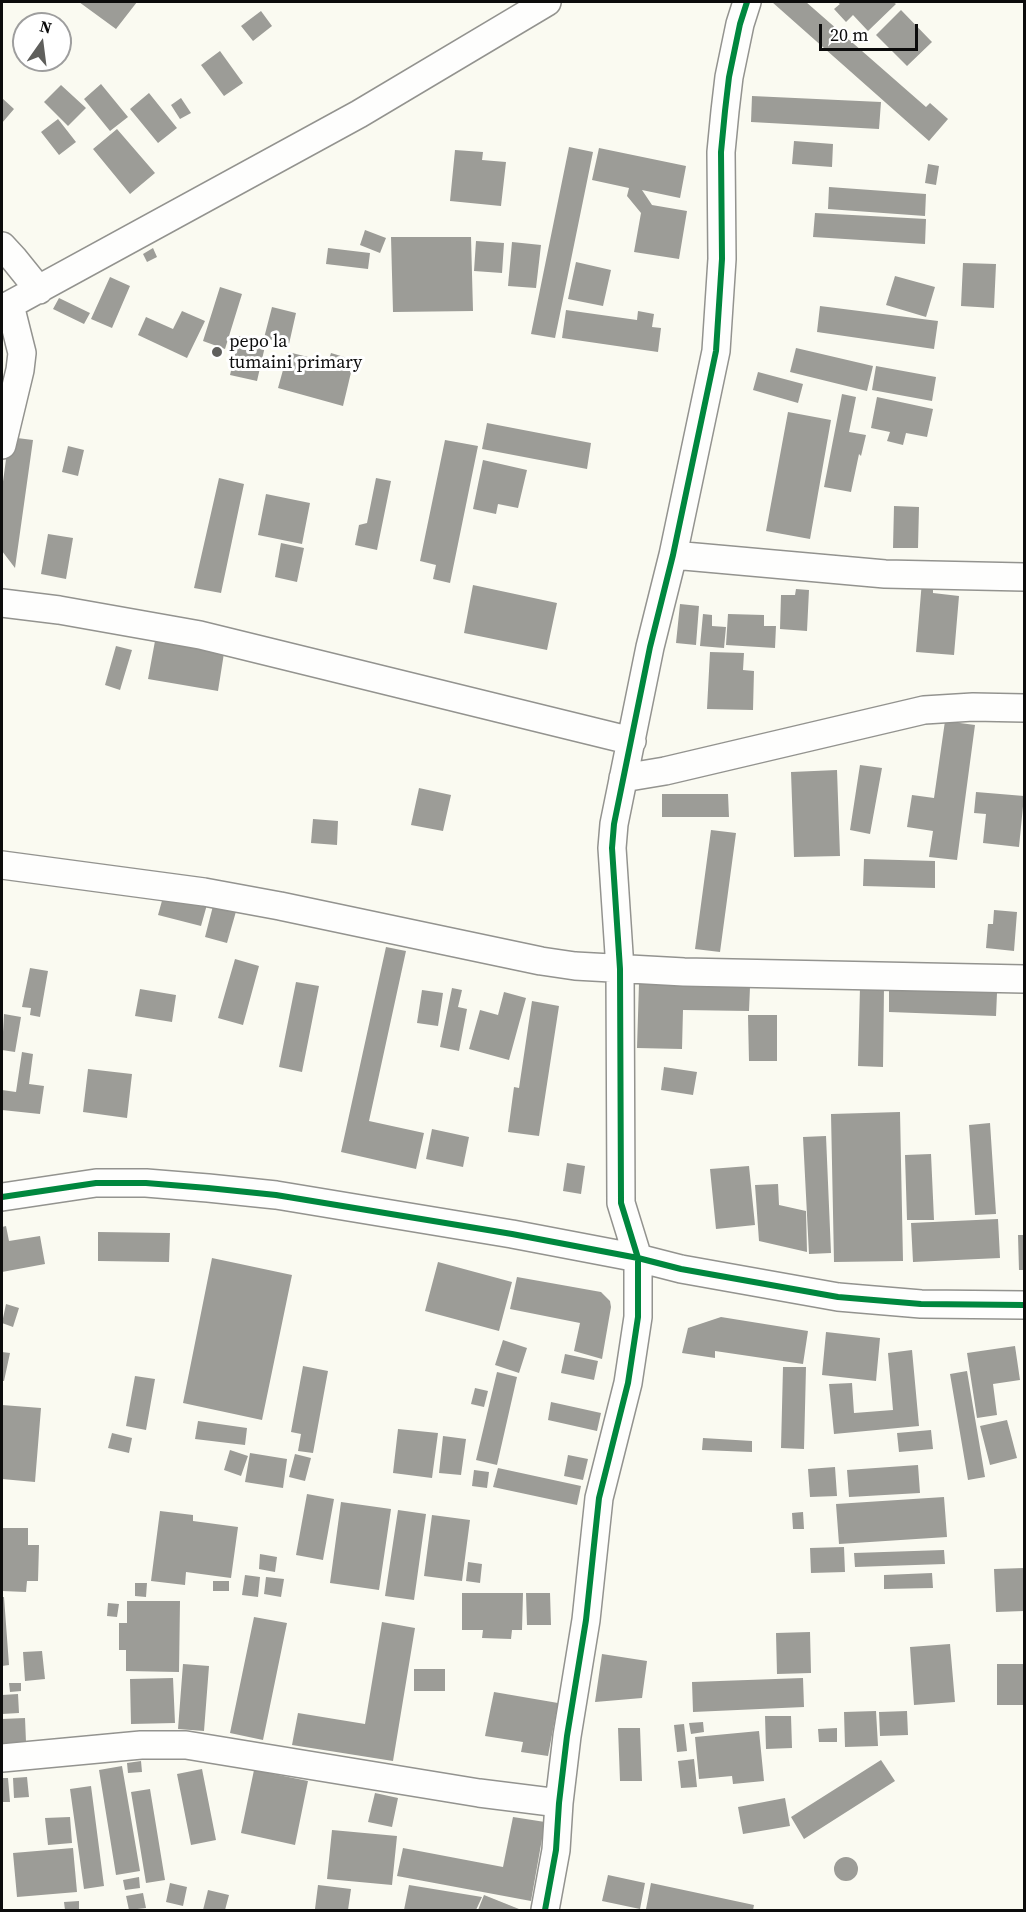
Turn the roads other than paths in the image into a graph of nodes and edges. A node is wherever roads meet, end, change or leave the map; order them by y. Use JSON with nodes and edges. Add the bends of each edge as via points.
{"nodes":[{"id":1,"x":547,"y":2,"type":"edge"},
{"id":2,"x":747,"y":2,"type":"edge"},
{"id":3,"x":2,"y":246,"type":"edge"},
{"id":4,"x":39,"y":290,"type":"junction"},
{"id":5,"x":6,"y":307,"type":"edge"},
{"id":6,"x":2,"y":445,"type":"edge"},
{"id":7,"x":673,"y":555,"type":"junction"},
{"id":8,"x":1024,"y":577,"type":"edge"},
{"id":9,"x":2,"y":603,"type":"edge"},
{"id":10,"x":1024,"y":708,"type":"edge"},
{"id":11,"x":632,"y":741,"type":"junction"},
{"id":12,"x":623,"y":778,"type":"junction"},
{"id":13,"x":2,"y":865,"type":"edge"},
{"id":14,"x":620,"y":969,"type":"junction"},
{"id":15,"x":1024,"y":979,"type":"edge"},
{"id":16,"x":2,"y":1197,"type":"edge"},
{"id":17,"x":638,"y":1258,"type":"junction"},
{"id":18,"x":1024,"y":1305,"type":"edge"},
{"id":19,"x":2,"y":1758,"type":"edge"},
{"id":20,"x":559,"y":1803,"type":"junction"},
{"id":21,"x":545,"y":1911,"type":"edge"}],
"edges":[{"from":1,"to":4,"type":"street","via":[[359,114]]},
{"from":2,"to":7,"type":"street","via":[[731,66],[721,153],[722,259],[716,351]]},
{"from":3,"to":4,"type":"street"},
{"from":4,"to":5,"type":"street"},
{"from":5,"to":6,"type":"street","via":[[22,353]]},
{"from":7,"to":8,"type":"street","via":[[885,574]]},
{"from":7,"to":11,"type":"street"},
{"from":9,"to":11,"type":"street","via":[[200,635]]},
{"from":10,"to":12,"type":"street","via":[[973,706],[924,710]]},
{"from":11,"to":12,"type":"street"},
{"from":12,"to":14,"type":"street","via":[[612,848]]},
{"from":13,"to":14,"type":"street","via":[[204,892],[541,961]]},
{"from":14,"to":15,"type":"street"},
{"from":14,"to":17,"type":"street","via":[[621,1203]]},
{"from":16,"to":17,"type":"street","via":[[96,1183],[147,1182],[276,1195]]},
{"from":17,"to":18,"type":"street","via":[[838,1297],[921,1304]]},
{"from":17,"to":20,"type":"street","via":[[638,1317],[628,1383],[599,1498]]},
{"from":19,"to":20,"type":"street","via":[[141,1745],[186,1745]]},
{"from":20,"to":21,"type":"street","via":[[556,1850]]}]}
